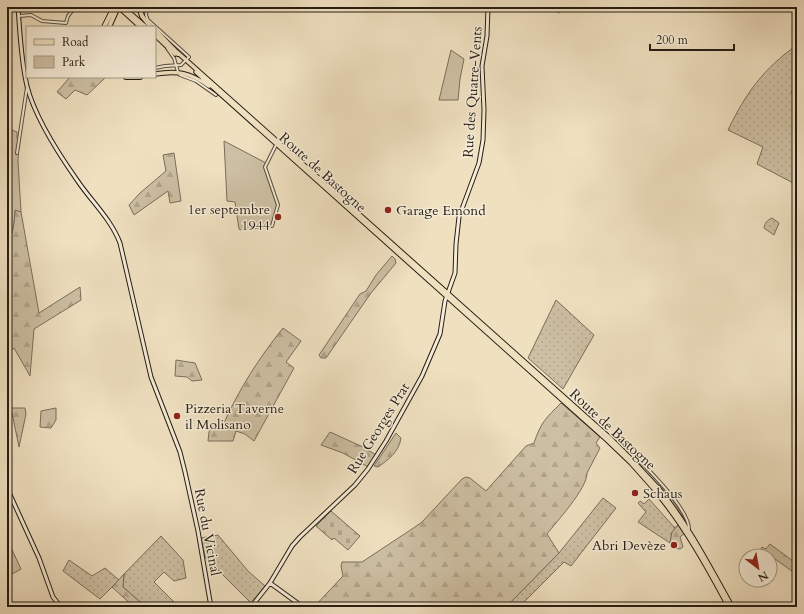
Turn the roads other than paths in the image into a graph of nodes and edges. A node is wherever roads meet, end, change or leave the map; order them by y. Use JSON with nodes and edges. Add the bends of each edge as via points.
{"nodes":[{"id":1,"x":18,"y":7,"type":"edge"},
{"id":2,"x":75,"y":7,"type":"edge"},
{"id":3,"x":114,"y":7,"type":"edge"},
{"id":4,"x":119,"y":7,"type":"edge"},
{"id":5,"x":124,"y":7,"type":"edge"},
{"id":6,"x":139,"y":7,"type":"edge"},
{"id":7,"x":147,"y":7,"type":"edge"},
{"id":8,"x":488,"y":7,"type":"edge"},
{"id":9,"x":19,"y":16,"type":"junction"},
{"id":10,"x":110,"y":20,"type":"junction"},
{"id":11,"x":105,"y":26,"type":"edge"},
{"id":12,"x":109,"y":26,"type":"edge"},
{"id":13,"x":140,"y":26,"type":"edge"},
{"id":14,"x":146,"y":26,"type":"edge"},
{"id":15,"x":151,"y":26,"type":"edge"},
{"id":16,"x":155,"y":26,"type":"edge"},
{"id":17,"x":156,"y":27,"type":"edge"},
{"id":18,"x":156,"y":34,"type":"edge"},
{"id":19,"x":156,"y":34,"type":"edge"},
{"id":20,"x":163,"y":42,"type":"junction"},
{"id":21,"x":178,"y":54,"type":"joint"},
{"id":22,"x":185,"y":61,"type":"junction"},
{"id":23,"x":176,"y":65,"type":"junction"},
{"id":24,"x":156,"y":68,"type":"edge"},
{"id":25,"x":178,"y":72,"type":"junction"},
{"id":26,"x":156,"y":74,"type":"edge"},
{"id":27,"x":26,"y":77,"type":"edge"},
{"id":28,"x":26,"y":78,"type":"edge"},
{"id":29,"x":27,"y":86,"type":"junction"},
{"id":30,"x":217,"y":94,"type":"junction"},
{"id":31,"x":276,"y":145,"type":"junction"},
{"id":32,"x":17,"y":153,"type":"dead end"},
{"id":33,"x":272,"y":226,"type":"dead end"},
{"id":34,"x":447,"y":295,"type":"junction"},
{"id":35,"x":633,"y":461,"type":"junction"},
{"id":36,"x":7,"y":488,"type":"edge"},
{"id":37,"x":657,"y":489,"type":"junction"},
{"id":38,"x":689,"y":530,"type":"junction"},
{"id":39,"x":270,"y":583,"type":"junction"},
{"id":40,"x":61,"y":607,"type":"edge"},
{"id":41,"x":211,"y":607,"type":"edge"},
{"id":42,"x":251,"y":607,"type":"edge"},
{"id":43,"x":303,"y":607,"type":"edge"},
{"id":44,"x":729,"y":607,"type":"edge"},
{"id":45,"x":732,"y":607,"type":"edge"}],
"edges":[{"from":1,"to":9,"type":"street","name":"Rue du Vicinal"},
{"from":2,"to":9,"type":"street","via":[[66,23],[42,20],[31,15]]},
{"from":3,"to":10,"type":"highway"},
{"from":4,"to":10,"type":"highway"},
{"from":4,"to":13,"type":"highway"},
{"from":5,"to":14,"type":"main road"},
{"from":6,"to":15,"type":"highway","via":[[142,16]]},
{"from":7,"to":16,"type":"street","name":"Route de Bastogne","via":[[148,20]]},
{"from":8,"to":34,"type":"street","name":"Rue des Quatre-Vents","via":[[482,66],[483,140],[479,163],[460,217],[455,273]]},
{"from":9,"to":27,"type":"street","name":"Rue du Vicinal"},
{"from":10,"to":11,"type":"highway"},
{"from":10,"to":12,"type":"highway"},
{"from":17,"to":22,"type":"street","name":"Route de Bastogne","via":[[189,57]]},
{"from":18,"to":20,"type":"main road","name":"Route de Bastogne"},
{"from":19,"to":21,"type":"highway"},
{"from":20,"to":22,"type":"main road","name":"Route de Bastogne"},
{"from":20,"to":23,"type":"street"},
{"from":21,"to":22,"type":"main road","name":"Route de Bastogne"},
{"from":22,"to":23,"type":"street","via":[[181,65]]},
{"from":22,"to":30,"type":"main road","name":"Route de Bastogne"},
{"from":22,"to":34,"type":"main road","name":"Route de Bastogne"},
{"from":23,"to":24,"type":"street"},
{"from":23,"to":25,"type":"street"},
{"from":25,"to":26,"type":"main road"},
{"from":25,"to":30,"type":"main road","via":[[191,75]]},
{"from":28,"to":29,"type":"street","name":"Rue du Vicinal"},
{"from":29,"to":32,"type":"street"},
{"from":29,"to":41,"type":"street","name":"Rue du Vicinal","via":[[41,122],[60,155],[119,238],[151,377],[183,462]]},
{"from":30,"to":31,"type":"main road","name":"Route de Bastogne"},
{"from":31,"to":33,"type":"street","via":[[266,167],[278,205]]},
{"from":31,"to":34,"type":"main road","name":"Route de Bastogne"},
{"from":34,"to":35,"type":"main road","name":"Route de Bastogne"},
{"from":34,"to":37,"type":"main road","name":"Route de Bastogne","via":[[607,440]]},
{"from":34,"to":39,"type":"street","name":"Rue Georges Prat","via":[[440,334],[429,362],[378,455],[355,486],[300,537]]},
{"from":35,"to":37,"type":"main road","name":"Route de Bastogne"},
{"from":35,"to":38,"type":"street","via":[[639,461],[644,465],[673,497],[687,521]]},
{"from":36,"to":40,"type":"street","via":[[39,558],[53,597]]},
{"from":37,"to":38,"type":"highway","name":"Route de Bastogne"},
{"from":37,"to":44,"type":"highway","name":"Route de Bastogne","via":[[700,554]]},
{"from":38,"to":45,"type":"highway","name":"Route de Bastogne"},
{"from":39,"to":42,"type":"street","name":"Rue Georges Prat"},
{"from":39,"to":43,"type":"street"}]}
